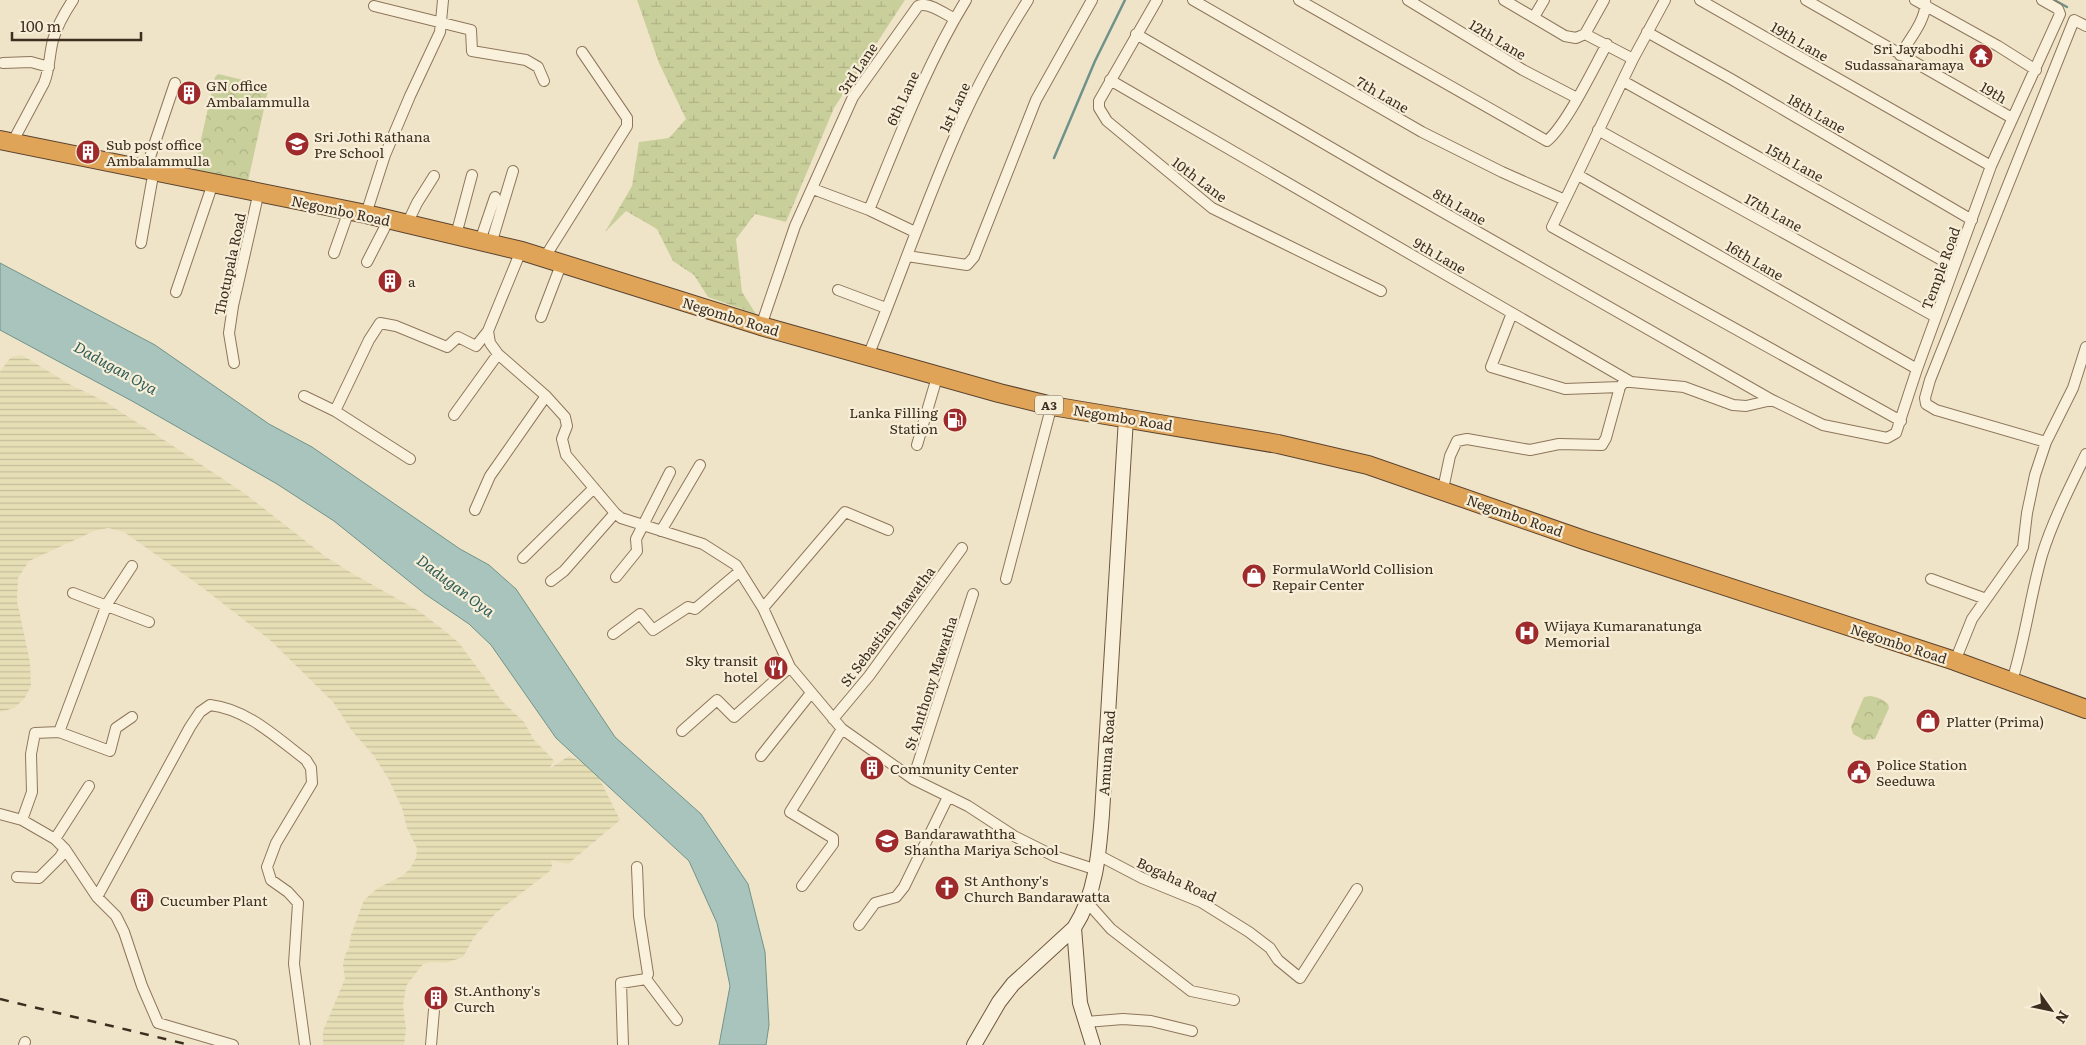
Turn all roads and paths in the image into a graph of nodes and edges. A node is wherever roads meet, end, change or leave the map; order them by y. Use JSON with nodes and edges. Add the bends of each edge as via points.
{"nodes":[{"id":1,"x":73,"y":0,"type":"edge"},
{"id":2,"x":443,"y":0,"type":"edge"},
{"id":3,"x":966,"y":0,"type":"edge"},
{"id":4,"x":1028,"y":0,"type":"edge"},
{"id":5,"x":1092,"y":0,"type":"edge"},
{"id":6,"x":1157,"y":0,"type":"edge"},
{"id":7,"x":1193,"y":0,"type":"edge"},
{"id":8,"x":1299,"y":0,"type":"edge"},
{"id":9,"x":1408,"y":0,"type":"edge"},
{"id":10,"x":1504,"y":0,"type":"edge"},
{"id":11,"x":1544,"y":0,"type":"edge"},
{"id":12,"x":1604,"y":0,"type":"edge"},
{"id":13,"x":1666,"y":0,"type":"edge"},
{"id":14,"x":1700,"y":0,"type":"edge"},
{"id":15,"x":1806,"y":0,"type":"edge"},
{"id":16,"x":1915,"y":0,"type":"edge"},
{"id":17,"x":2042,"y":0,"type":"edge"},
{"id":18,"x":1925,"y":3,"type":"edge"},
{"id":19,"x":374,"y":6,"type":"dead end"},
{"id":20,"x":1534,"y":18,"type":"junction"},
{"id":21,"x":955,"y":19,"type":"junction"},
{"id":22,"x":442,"y":21,"type":"junction"},
{"id":23,"x":2086,"y":26,"type":"edge"},
{"id":24,"x":1647,"y":32,"type":"junction"},
{"id":25,"x":1136,"y":34,"type":"junction"},
{"id":26,"x":1585,"y":34,"type":"junction"},
{"id":27,"x":1607,"y":44,"type":"junction"},
{"id":28,"x":582,"y":52,"type":"dead end"},
{"id":29,"x":1900,"y":55,"type":"junction"},
{"id":30,"x":1633,"y":59,"type":"junction"},
{"id":31,"x":3,"y":63,"type":"dead end"},
{"id":32,"x":49,"y":67,"type":"junction"},
{"id":33,"x":2036,"y":70,"type":"junction"},
{"id":34,"x":1110,"y":80,"type":"junction"},
{"id":35,"x":544,"y":81,"type":"dead end"},
{"id":36,"x":1623,"y":81,"type":"junction"},
{"id":37,"x":175,"y":83,"type":"dead end"},
{"id":38,"x":1577,"y":98,"type":"junction"},
{"id":39,"x":2012,"y":118,"type":"junction"},
{"id":40,"x":1598,"y":130,"type":"junction"},
{"id":41,"x":4,"y":144,"type":"edge"},
{"id":42,"x":1991,"y":166,"type":"junction"},
{"id":43,"x":513,"y":171,"type":"dead end"},
{"id":44,"x":149,"y":175,"type":"junction"},
{"id":45,"x":472,"y":175,"type":"dead end"},
{"id":46,"x":1578,"y":175,"type":"junction"},
{"id":47,"x":434,"y":176,"type":"dead end"},
{"id":48,"x":813,"y":189,"type":"junction"},
{"id":49,"x":210,"y":192,"type":"junction"},
{"id":50,"x":495,"y":197,"type":"dead end"},
{"id":51,"x":257,"y":200,"type":"junction"},
{"id":52,"x":1564,"y":200,"type":"junction"},
{"id":53,"x":869,"y":210,"type":"junction"},
{"id":54,"x":366,"y":214,"type":"junction"},
{"id":55,"x":346,"y":218,"type":"junction"},
{"id":56,"x":1972,"y":220,"type":"junction"},
{"id":57,"x":407,"y":224,"type":"junction"},
{"id":58,"x":384,"y":227,"type":"junction"},
{"id":59,"x":915,"y":232,"type":"junction"},
{"id":60,"x":456,"y":235,"type":"junction"},
{"id":61,"x":486,"y":242,"type":"junction"},
{"id":62,"x":141,"y":243,"type":"dead end"},
{"id":63,"x":334,"y":253,"type":"dead end"},
{"id":64,"x":907,"y":256,"type":"junction"},
{"id":65,"x":545,"y":257,"type":"junction"},
{"id":66,"x":518,"y":258,"type":"junction"},
{"id":67,"x":366,"y":262,"type":"dead end"},
{"id":68,"x":1954,"y":267,"type":"junction"},
{"id":69,"x":559,"y":270,"type":"junction"},
{"id":70,"x":838,"y":290,"type":"dead end"},
{"id":71,"x":1381,"y":291,"type":"dead end"},
{"id":72,"x":176,"y":292,"type":"dead end"},
{"id":73,"x":886,"y":308,"type":"junction"},
{"id":74,"x":1512,"y":313,"type":"junction"},
{"id":75,"x":541,"y":317,"type":"dead end"},
{"id":76,"x":1936,"y":317,"type":"junction"},
{"id":77,"x":761,"y":326,"type":"junction"},
{"id":78,"x":488,"y":331,"type":"junction"},
{"id":79,"x":2086,"y":347,"type":"edge"},
{"id":80,"x":498,"y":354,"type":"junction"},
{"id":81,"x":868,"y":356,"type":"junction"},
{"id":82,"x":234,"y":363,"type":"dead end"},
{"id":83,"x":1917,"y":369,"type":"junction"},
{"id":84,"x":1631,"y":382,"type":"junction"},
{"id":85,"x":935,"y":384,"type":"junction"},
{"id":86,"x":1620,"y":387,"type":"junction"},
{"id":87,"x":304,"y":396,"type":"dead end"},
{"id":88,"x":546,"y":396,"type":"junction"},
{"id":89,"x":1772,"y":400,"type":"junction"},
{"id":90,"x":335,"y":412,"type":"junction"},
{"id":91,"x":1050,"y":412,"type":"junction"},
{"id":92,"x":454,"y":415,"type":"dead end"},
{"id":93,"x":1902,"y":421,"type":"junction"},
{"id":94,"x":1126,"y":422,"type":"junction"},
{"id":95,"x":2046,"y":442,"type":"junction"},
{"id":96,"x":918,"y":445,"type":"dead end"},
{"id":97,"x":2086,"y":454,"type":"edge"},
{"id":98,"x":410,"y":459,"type":"dead end"},
{"id":99,"x":700,"y":465,"type":"dead end"},
{"id":100,"x":670,"y":472,"type":"dead end"},
{"id":101,"x":594,"y":488,"type":"junction"},
{"id":102,"x":1443,"y":490,"type":"junction"},
{"id":103,"x":475,"y":510,"type":"dead end"},
{"id":104,"x":615,"y":514,"type":"junction"},
{"id":105,"x":643,"y":525,"type":"junction"},
{"id":106,"x":888,"y":530,"type":"dead end"},
{"id":107,"x":661,"y":532,"type":"junction"},
{"id":108,"x":962,"y":548,"type":"dead end"},
{"id":109,"x":524,"y":558,"type":"dead end"},
{"id":110,"x":132,"y":566,"type":"dead end"},
{"id":111,"x":740,"y":571,"type":"junction"},
{"id":112,"x":616,"y":577,"type":"dead end"},
{"id":113,"x":1006,"y":579,"type":"dead end"},
{"id":114,"x":1931,"y":579,"type":"dead end"},
{"id":115,"x":551,"y":581,"type":"dead end"},
{"id":116,"x":73,"y":593,"type":"dead end"},
{"id":117,"x":973,"y":594,"type":"dead end"},
{"id":118,"x":1986,"y":599,"type":"junction"},
{"id":119,"x":106,"y":606,"type":"junction"},
{"id":120,"x":763,"y":608,"type":"junction"},
{"id":121,"x":150,"y":622,"type":"dead end"},
{"id":122,"x":613,"y":634,"type":"dead end"},
{"id":123,"x":1956,"y":661,"type":"junction"},
{"id":124,"x":790,"y":667,"type":"junction"},
{"id":125,"x":2012,"y":681,"type":"junction"},
{"id":126,"x":810,"y":693,"type":"junction"},
{"id":127,"x":2086,"y":709,"type":"edge"},
{"id":128,"x":132,"y":717,"type":"dead end"},
{"id":129,"x":2086,"y":717,"type":"edge"},
{"id":130,"x":833,"y":719,"type":"junction"},
{"id":131,"x":842,"y":730,"type":"junction"},
{"id":132,"x":682,"y":731,"type":"dead end"},
{"id":133,"x":58,"y":732,"type":"junction"},
{"id":134,"x":760,"y":756,"type":"dead end"},
{"id":135,"x":913,"y":780,"type":"junction"},
{"id":136,"x":89,"y":786,"type":"dead end"},
{"id":137,"x":948,"y":797,"type":"junction"},
{"id":138,"x":0,"y":814,"type":"edge"},
{"id":139,"x":22,"y":820,"type":"junction"},
{"id":140,"x":55,"y":839,"type":"junction"},
{"id":141,"x":65,"y":849,"type":"junction"},
{"id":142,"x":1098,"y":855,"type":"junction"},
{"id":143,"x":637,"y":867,"type":"dead end"},
{"id":144,"x":1097,"y":870,"type":"junction"},
{"id":145,"x":17,"y":877,"type":"dead end"},
{"id":146,"x":802,"y":886,"type":"dead end"},
{"id":147,"x":1357,"y":889,"type":"dead end"},
{"id":148,"x":97,"y":897,"type":"junction"},
{"id":149,"x":1087,"y":902,"type":"junction"},
{"id":150,"x":859,"y":925,"type":"dead end"},
{"id":151,"x":1074,"y":928,"type":"junction"},
{"id":152,"x":646,"y":979,"type":"junction"},
{"id":153,"x":1234,"y":1000,"type":"dead end"},
{"id":154,"x":434,"y":1010,"type":"dead end"},
{"id":155,"x":677,"y":1020,"type":"dead end"},
{"id":156,"x":1086,"y":1022,"type":"junction"},
{"id":157,"x":1192,"y":1031,"type":"dead end"},
{"id":158,"x":233,"y":1045,"type":"edge"},
{"id":159,"x":305,"y":1045,"type":"edge"},
{"id":160,"x":431,"y":1045,"type":"edge"},
{"id":161,"x":623,"y":1045,"type":"edge"},
{"id":162,"x":974,"y":1045,"type":"edge"},
{"id":163,"x":1093,"y":1045,"type":"edge"}],
"edges":[{"from":1,"to":32,"type":"street","via":[[57,29]]},
{"from":2,"to":22,"type":"street"},
{"from":3,"to":21,"type":"street","name":"6th Lane"},
{"from":4,"to":59,"type":"street","name":"1st Lane","via":[[1004,38],[962,119]]},
{"from":5,"to":64,"type":"street","via":[[1036,100],[974,257],[967,265]]},
{"from":6,"to":25,"type":"street","name":"10th Lane"},
{"from":7,"to":52,"type":"street","name":"7th Lane","via":[[1422,132]]},
{"from":8,"to":38,"type":"street","via":[[1546,141]]},
{"from":9,"to":38,"type":"street","name":"12th Lane","via":[[1522,70]]},
{"from":10,"to":20,"type":"street"},
{"from":11,"to":20,"type":"street"},
{"from":12,"to":26,"type":"street"},
{"from":13,"to":24,"type":"street"},
{"from":14,"to":42,"type":"street","name":"19th Lane"},
{"from":15,"to":29,"type":"street","name":"19th"},
{"from":16,"to":18,"type":"street"},
{"from":17,"to":33,"type":"street","name":"Temple Road","via":[[2058,9],[2060,14]]},
{"from":18,"to":29,"type":"street","via":[[1920,22]]},
{"from":18,"to":33,"type":"street"},
{"from":19,"to":22,"type":"street"},
{"from":20,"to":26,"type":"street","via":[[1565,36],[1576,38]]},
{"from":21,"to":48,"type":"street","name":"3rd Lane","via":[[927,5],[918,6],[853,97]]},
{"from":21,"to":53,"type":"street","name":"6th Lane","via":[[908,117]]},
{"from":22,"to":35,"type":"street","via":[[471,30],[472,51],[526,60],[538,67]]},
{"from":22,"to":54,"type":"street","via":[[433,50],[385,155]]},
{"from":23,"to":95,"type":"street","via":[[2074,20],[1925,398],[1926,404],[1936,410]]},
{"from":24,"to":30,"type":"street"},
{"from":24,"to":56,"type":"street","name":"18th Lane"},
{"from":25,"to":34,"type":"street","name":"10th Lane"},
{"from":25,"to":89,"type":"street","name":"8th Lane"},
{"from":26,"to":27,"type":"street"},
{"from":27,"to":30,"type":"street"},
{"from":27,"to":38,"type":"street"},
{"from":28,"to":65,"type":"street","via":[[627,118],[627,126]]},
{"from":29,"to":39,"type":"street","name":"19th"},
{"from":30,"to":36,"type":"street"},
{"from":31,"to":32,"type":"street","via":[[31,62]]},
{"from":32,"to":41,"type":"street","via":[[44,83]]},
{"from":33,"to":39,"type":"street","name":"Temple Road"},
{"from":34,"to":71,"type":"street","name":"10th Lane","via":[[1099,101],[1099,108],[1107,121],[1212,208]]},
{"from":34,"to":74,"type":"street","name":"9th Lane"},
{"from":36,"to":40,"type":"street"},
{"from":36,"to":68,"type":"street","name":"15th Lane"},
{"from":37,"to":44,"type":"street"},
{"from":39,"to":42,"type":"street","name":"Temple Road"},
{"from":40,"to":46,"type":"street"},
{"from":40,"to":76,"type":"street","name":"17th Lane"},
{"from":41,"to":44,"type":"highway","name":"Negombo Road","number":"A3","via":[[54,152]]},
{"from":42,"to":56,"type":"street","name":"Temple Road"},
{"from":43,"to":61,"type":"street"},
{"from":44,"to":49,"type":"highway","name":"Negombo Road","number":"A3"},
{"from":44,"to":54,"type":"highway","name":"Negombo Road","number":"A3"},
{"from":44,"to":62,"type":"street"},
{"from":45,"to":60,"type":"street"},
{"from":46,"to":52,"type":"street"},
{"from":46,"to":83,"type":"street","name":"16th Lane"},
{"from":47,"to":57,"type":"street"},
{"from":48,"to":53,"type":"street"},
{"from":48,"to":77,"type":"street","name":"3rd Lane","via":[[795,226]]},
{"from":49,"to":51,"type":"highway","name":"Negombo Road","number":"A3"},
{"from":49,"to":72,"type":"street"},
{"from":50,"to":61,"type":"street"},
{"from":51,"to":55,"type":"highway","name":"Negombo Road","number":"A3"},
{"from":51,"to":82,"type":"street","name":"Thotupala Road","via":[[233,306],[230,333]]},
{"from":52,"to":93,"type":"street","via":[[1552,227]]},
{"from":53,"to":59,"type":"street"},
{"from":54,"to":57,"type":"highway","name":"Negombo Road","number":"A3"},
{"from":55,"to":58,"type":"highway","name":"Negombo Road","number":"A3"},
{"from":55,"to":63,"type":"street"},
{"from":56,"to":68,"type":"street","name":"Temple Road"},
{"from":57,"to":60,"type":"highway","name":"Negombo Road","number":"A3"},
{"from":58,"to":66,"type":"highway","name":"Negombo Road","number":"A3"},
{"from":58,"to":67,"type":"street"},
{"from":59,"to":64,"type":"street","name":"1st Lane"},
{"from":60,"to":61,"type":"highway","name":"Negombo Road","number":"A3"},
{"from":61,"to":65,"type":"highway","name":"Negombo Road","number":"A3"},
{"from":64,"to":73,"type":"street","name":"1st Lane"},
{"from":65,"to":77,"type":"highway","name":"Negombo Road","number":"A3"},
{"from":66,"to":69,"type":"highway","name":"Negombo Road","number":"A3"},
{"from":66,"to":78,"type":"street"},
{"from":68,"to":76,"type":"street","name":"Temple Road"},
{"from":69,"to":75,"type":"street"},
{"from":69,"to":85,"type":"highway","name":"Negombo Road","number":"A3"},
{"from":70,"to":73,"type":"street"},
{"from":73,"to":81,"type":"street","name":"1st Lane"},
{"from":74,"to":84,"type":"street","name":"9th Lane"},
{"from":74,"to":86,"type":"street","via":[[1491,367],[1565,389]]},
{"from":76,"to":83,"type":"street","name":"Temple Road"},
{"from":77,"to":81,"type":"highway","name":"Negombo Road","number":"A3"},
{"from":78,"to":80,"type":"street","via":[[490,343]]},
{"from":78,"to":90,"type":"street","via":[[476,346],[458,337],[447,347],[396,326],[380,323]]},
{"from":79,"to":95,"type":"street","via":[[2073,388]]},
{"from":80,"to":88,"type":"street"},
{"from":80,"to":92,"type":"street"},
{"from":81,"to":94,"type":"highway","name":"Negombo Road","number":"A3","via":[[999,393]]},
{"from":83,"to":93,"type":"street","name":"Temple Road"},
{"from":84,"to":86,"type":"street","via":[[1624,382]]},
{"from":84,"to":89,"type":"street","name":"9th Lane","via":[[1684,387],[1733,405],[1746,406]]},
{"from":85,"to":91,"type":"highway","name":"Negombo Road","number":"A3"},
{"from":85,"to":96,"type":"street"},
{"from":86,"to":102,"type":"street","via":[[1602,445],[1559,444],[1530,450],[1456,440]]},
{"from":87,"to":90,"type":"street"},
{"from":88,"to":101,"type":"street","via":[[565,417],[567,426],[562,439],[566,454]]},
{"from":88,"to":103,"type":"street","via":[[490,476]]},
{"from":89,"to":93,"type":"street","name":"Temple Road","via":[[1823,426],[1887,438],[1896,433]]},
{"from":90,"to":98,"type":"street"},
{"from":91,"to":94,"type":"highway","name":"Negombo Road","number":"A3"},
{"from":91,"to":113,"type":"street"},
{"from":94,"to":102,"type":"highway","name":"Negombo Road","number":"A3","via":[[1287,446],[1368,465]]},
{"from":94,"to":129,"type":"highway","name":"Negombo Road","number":"A3","via":[[1364,472]]},
{"from":94,"to":142,"type":"street","name":"Amuna Road"},
{"from":95,"to":118,"type":"street","via":[[2027,513],[2023,547]]},
{"from":97,"to":125,"type":"street","via":[[2050,531]]},
{"from":99,"to":107,"type":"street"},
{"from":100,"to":105,"type":"street"},
{"from":101,"to":104,"type":"street"},
{"from":101,"to":109,"type":"street"},
{"from":102,"to":123,"type":"highway","name":"Negombo Road","number":"A3","via":[[1584,540]]},
{"from":104,"to":105,"type":"street"},
{"from":104,"to":115,"type":"street"},
{"from":105,"to":107,"type":"street"},
{"from":105,"to":112,"type":"street","via":[[635,542],[637,551]]},
{"from":106,"to":120,"type":"street","via":[[845,512]]},
{"from":107,"to":111,"type":"street","via":[[703,544],[736,564]]},
{"from":108,"to":130,"type":"street","name":"St Sebastian Mawatha","via":[[869,676]]},
{"from":110,"to":119,"type":"street"},
{"from":111,"to":120,"type":"street"},
{"from":111,"to":122,"type":"street","via":[[695,609],[688,607],[653,630],[640,614]]},
{"from":114,"to":118,"type":"street"},
{"from":116,"to":119,"type":"street"},
{"from":117,"to":135,"type":"street","name":"St Anthony Mawatha"},
{"from":118,"to":123,"type":"street","via":[[1972,619]]},
{"from":119,"to":121,"type":"street"},
{"from":119,"to":133,"type":"street"},
{"from":120,"to":124,"type":"street"},
{"from":123,"to":125,"type":"highway","name":"Negombo Road","number":"A3"},
{"from":124,"to":126,"type":"street"},
{"from":124,"to":132,"type":"street","via":[[734,717],[717,700]]},
{"from":125,"to":127,"type":"highway","name":"Negombo Road","number":"A3"},
{"from":126,"to":130,"type":"street"},
{"from":126,"to":134,"type":"street"},
{"from":128,"to":133,"type":"street","via":[[116,728],[110,751]]},
{"from":130,"to":131,"type":"street"},
{"from":131,"to":135,"type":"street"},
{"from":131,"to":146,"type":"street","via":[[790,812],[833,838],[833,844]]},
{"from":133,"to":139,"type":"street","via":[[35,733],[32,792]]},
{"from":135,"to":137,"type":"street"},
{"from":136,"to":140,"type":"street"},
{"from":137,"to":144,"type":"street","via":[[1054,856]]},
{"from":137,"to":150,"type":"street","via":[[904,887],[896,897],[875,903]]},
{"from":138,"to":139,"type":"street"},
{"from":139,"to":140,"type":"street"},
{"from":140,"to":141,"type":"street"},
{"from":141,"to":145,"type":"street","via":[[39,878]]},
{"from":141,"to":148,"type":"street"},
{"from":142,"to":144,"type":"street","name":"Amuna Road"},
{"from":142,"to":147,"type":"street","name":"Bogaha Road","via":[[1209,907],[1270,948],[1278,960],[1300,978]]},
{"from":143,"to":152,"type":"street"},
{"from":144,"to":149,"type":"street","name":"Amuna Road"},
{"from":148,"to":158,"type":"street","via":[[116,916],[124,932],[158,1023]]},
{"from":148,"to":159,"type":"street","via":[[200,712],[210,705],[226,707],[255,722],[312,768],[312,783],[276,843],[267,867],[271,880],[298,903],[294,964]]},
{"from":149,"to":151,"type":"street","name":"Amuna Road"},
{"from":149,"to":153,"type":"street","via":[[1110,929],[1191,991]]},
{"from":151,"to":156,"type":"street","via":[[1080,1003]]},
{"from":151,"to":162,"type":"street","name":"Amuna Road","via":[[1014,984],[999,1002]]},
{"from":152,"to":155,"type":"street"},
{"from":152,"to":161,"type":"street","via":[[621,983]]},
{"from":154,"to":160,"type":"street"},
{"from":156,"to":157,"type":"street","via":[[1151,1021]]},
{"from":156,"to":163,"type":"street"}]}
